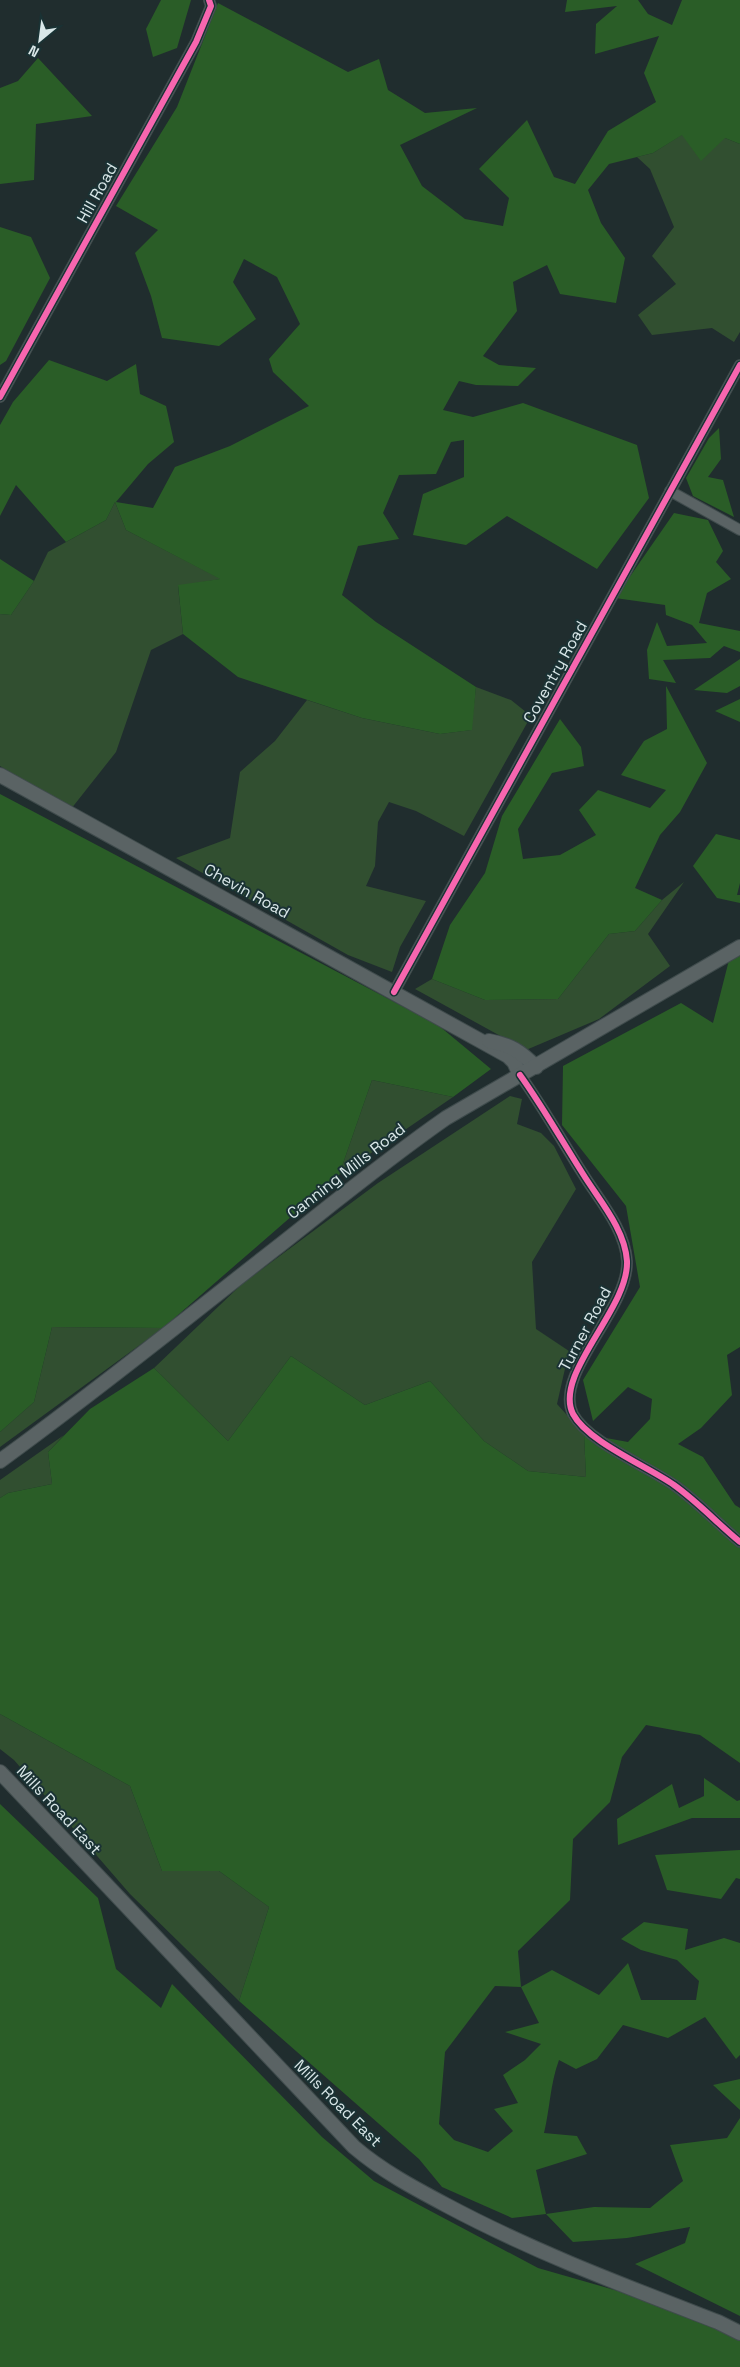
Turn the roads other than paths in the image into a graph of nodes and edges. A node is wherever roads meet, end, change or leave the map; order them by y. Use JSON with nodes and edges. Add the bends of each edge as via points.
{"nodes":[{"id":1,"x":209,"y":0,"type":"edge"},
{"id":2,"x":740,"y":365,"type":"edge"},
{"id":3,"x":0,"y":397,"type":"edge"},
{"id":4,"x":670,"y":491,"type":"junction"},
{"id":5,"x":740,"y":530,"type":"edge"},
{"id":6,"x":0,"y":775,"type":"edge"},
{"id":7,"x":740,"y":947,"type":"edge"},
{"id":8,"x":394,"y":992,"type":"junction"},
{"id":9,"x":476,"y":1038,"type":"junction"},
{"id":10,"x":536,"y":1067,"type":"junction"},
{"id":11,"x":520,"y":1075,"type":"junction"},
{"id":12,"x":0,"y":1461,"type":"edge"},
{"id":13,"x":740,"y":1542,"type":"edge"},
{"id":14,"x":0,"y":1772,"type":"edge"},
{"id":15,"x":740,"y":2332,"type":"edge"}],
"edges":[{"from":1,"to":3,"type":"street","name":"Hill Road","via":[[211,6],[196,42]]},
{"from":2,"to":4,"type":"street","name":"Coventry Road"},
{"from":4,"to":5,"type":"street"},
{"from":4,"to":8,"type":"street","name":"Coventry Road"},
{"from":6,"to":8,"type":"main road","name":"Chevin Road"},
{"from":7,"to":10,"type":"main road","name":"Canning Mills Road"},
{"from":8,"to":9,"type":"main road","name":"Chevin Road"},
{"from":9,"to":10,"type":"main road","name":"Chevin Road","via":[[510,1046]]},
{"from":9,"to":11,"type":"main road","name":"Chevin Road","via":[[508,1056]]},
{"from":10,"to":11,"type":"main road","name":"Canning Mills Road"},
{"from":11,"to":12,"type":"main road","name":"Canning Mills Road","via":[[425,1133]]},
{"from":11,"to":13,"type":"street","name":"Turner Road","via":[[610,1216],[626,1250],[627,1270],[622,1289],[572,1382],[570,1403],[573,1413],[586,1430],[675,1486]]},
{"from":14,"to":15,"type":"main road","name":"Mills Road East","via":[[368,2159],[402,2181],[518,2242]]}]}
